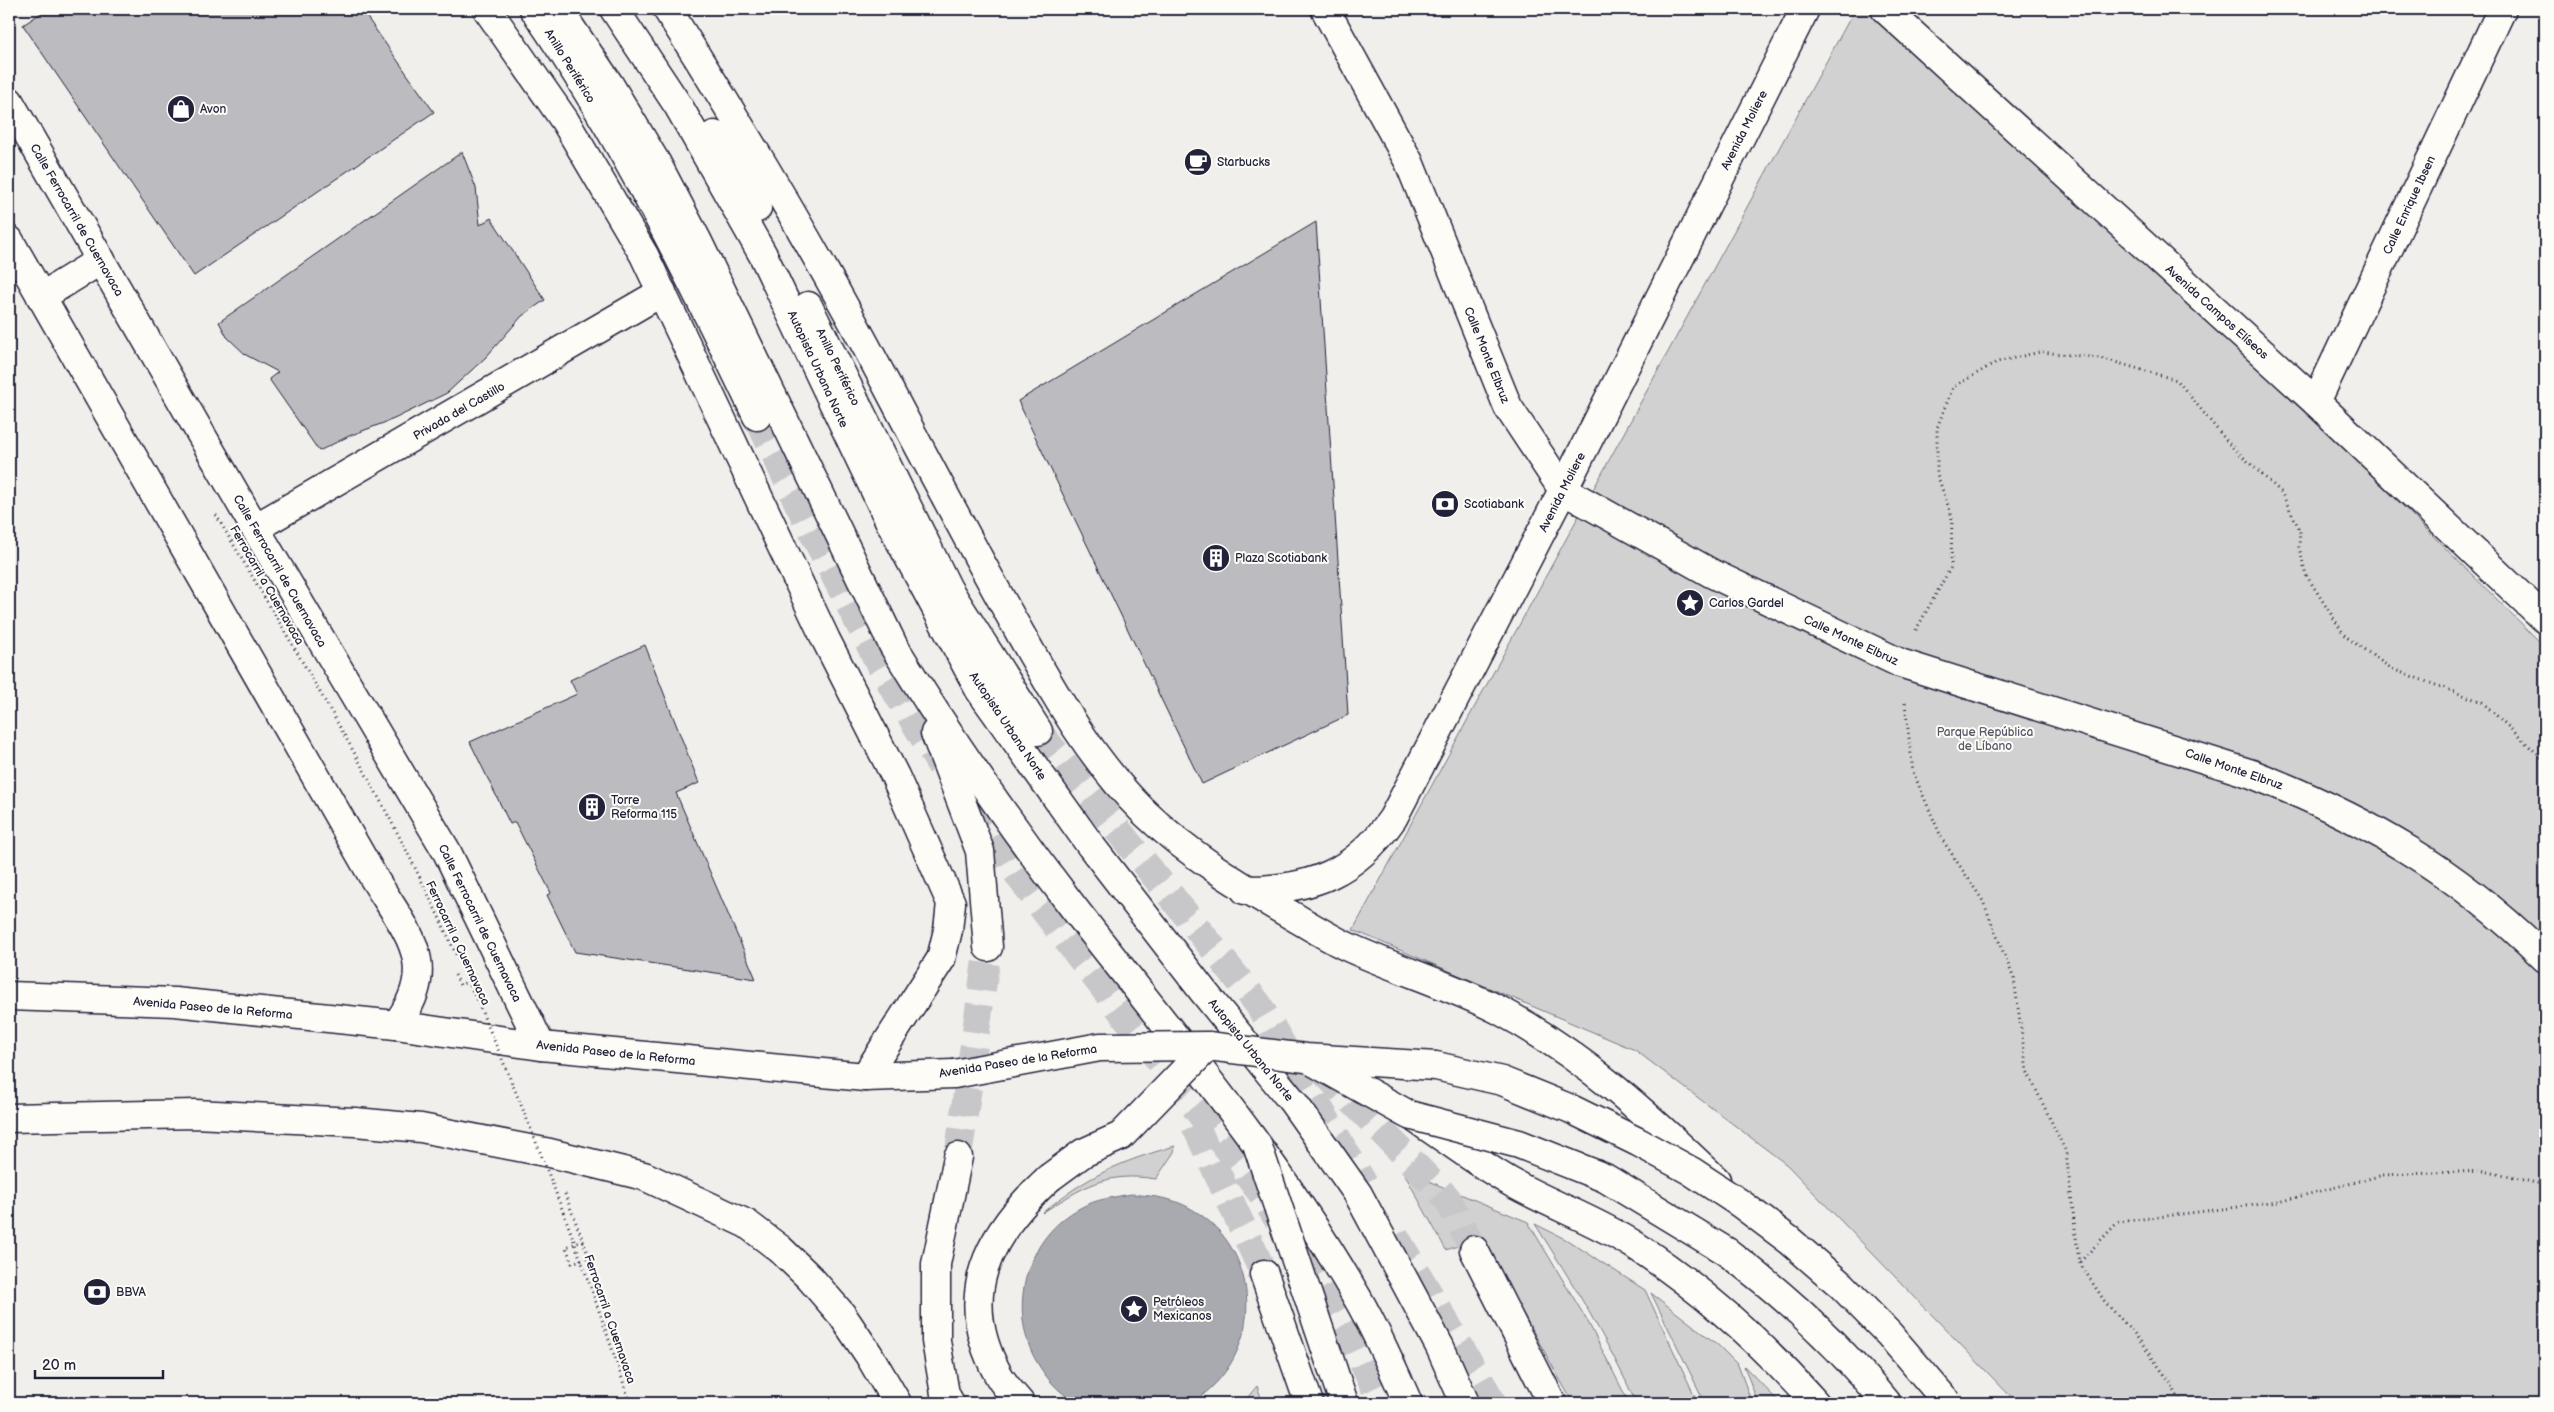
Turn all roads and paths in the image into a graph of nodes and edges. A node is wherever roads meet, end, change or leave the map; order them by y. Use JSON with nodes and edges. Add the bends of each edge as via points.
{"nodes":[{"id":1,"x":487,"y":9,"type":"edge"},
{"id":2,"x":534,"y":9,"type":"edge"},
{"id":3,"x":558,"y":9,"type":"edge"},
{"id":4,"x":614,"y":9,"type":"edge"},
{"id":5,"x":630,"y":9,"type":"edge"},
{"id":6,"x":667,"y":9,"type":"edge"},
{"id":7,"x":1325,"y":9,"type":"edge"},
{"id":8,"x":1805,"y":9,"type":"edge"},
{"id":9,"x":1885,"y":9,"type":"edge"},
{"id":10,"x":2502,"y":9,"type":"edge"},
{"id":11,"x":9,"y":101,"type":"edge"},
{"id":12,"x":9,"y":240,"type":"edge"},
{"id":13,"x":101,"y":260,"type":"junction"},
{"id":14,"x":662,"y":292,"type":"junction"},
{"id":15,"x":41,"y":297,"type":"junction"},
{"id":16,"x":2316,"y":402,"type":"junction"},
{"id":17,"x":757,"y":416,"type":"tunnel mouth"},
{"id":18,"x":1563,"y":490,"type":"junction"},
{"id":19,"x":216,"y":515,"type":"dead end"},
{"id":20,"x":255,"y":528,"type":"junction"},
{"id":21,"x":2545,"y":618,"type":"edge"},
{"id":22,"x":1900,"y":663,"type":"junction"},
{"id":23,"x":914,"y":680,"type":"junction"},
{"id":24,"x":1038,"y":731,"type":"tunnel mouth"},
{"id":25,"x":2545,"y":761,"type":"edge"},
{"id":26,"x":1246,"y":890,"type":"junction"},
{"id":27,"x":988,"y":947,"type":"tunnel mouth"},
{"id":28,"x":2545,"y":958,"type":"edge"},
{"id":29,"x":9,"y":996,"type":"edge"},
{"id":30,"x":396,"y":1025,"type":"junction"},
{"id":31,"x":541,"y":1046,"type":"junction"},
{"id":32,"x":1208,"y":1046,"type":"junction"},
{"id":33,"x":1306,"y":1058,"type":"junction"},
{"id":34,"x":865,"y":1077,"type":"junction"},
{"id":35,"x":1410,"y":1115,"type":"junction"},
{"id":36,"x":9,"y":1118,"type":"edge"},
{"id":37,"x":1257,"y":1144,"type":"junction"},
{"id":38,"x":550,"y":1153,"type":"junction"},
{"id":39,"x":958,"y":1157,"type":"tunnel mouth"},
{"id":40,"x":2545,"y":1184,"type":"edge"},
{"id":41,"x":1741,"y":1204,"type":"junction"},
{"id":42,"x":583,"y":1241,"type":"junction"},
{"id":43,"x":1474,"y":1250,"type":"tunnel mouth"},
{"id":44,"x":580,"y":1260,"type":"junction"},
{"id":45,"x":2079,"y":1262,"type":"junction"},
{"id":46,"x":1264,"y":1274,"type":"tunnel mouth"},
{"id":47,"x":630,"y":1403,"type":"edge"},
{"id":48,"x":897,"y":1403,"type":"edge"},
{"id":49,"x":950,"y":1403,"type":"edge"},
{"id":50,"x":1020,"y":1403,"type":"edge"},
{"id":51,"x":1309,"y":1403,"type":"edge"},
{"id":52,"x":1344,"y":1403,"type":"edge"},
{"id":53,"x":1408,"y":1403,"type":"edge"},
{"id":54,"x":1465,"y":1403,"type":"edge"},
{"id":55,"x":1552,"y":1403,"type":"edge"},
{"id":56,"x":1815,"y":1403,"type":"edge"},
{"id":57,"x":1886,"y":1403,"type":"edge"},
{"id":58,"x":1948,"y":1403,"type":"edge"},
{"id":59,"x":2181,"y":1403,"type":"edge"}],
"edges":[{"from":1,"to":14,"type":"main road","via":[[565,121],[604,184]]},
{"from":2,"to":17,"type":"main road","name":"Anillo Periférico","via":[[636,174],[693,282]]},
{"from":3,"to":23,"type":"main road","via":[[609,84],[661,173],[893,645]]},
{"from":4,"to":54,"type":"main road","name":"Autopista Urbana Norte","via":[[678,107],[763,255],[890,522],[979,689],[1091,846],[1293,1102],[1358,1194],[1440,1346]]},
{"from":5,"to":24,"type":"main road","name":"Anillo Periférico","via":[[737,170],[826,341],[948,589]]},
{"from":6,"to":26,"type":"main road","via":[[746,133],[882,377],[964,535],[1091,752],[1146,813],[1178,841]]},
{"from":7,"to":18,"type":"main road","name":"Calle Monte Elbruz","via":[[1409,162],[1508,407]]},
{"from":8,"to":18,"type":"main road","name":"Avenida Moliere"},
{"from":9,"to":16,"type":"main road","name":"Avenida Campos Elíseos"},
{"from":10,"to":16,"type":"main road","name":"Calle Enrique Ibsen"},
{"from":11,"to":13,"type":"main road","name":"Calle Ferrocarril de Cuernavaca"},
{"from":12,"to":15,"type":"main road"},
{"from":13,"to":15,"type":"main road"},
{"from":13,"to":20,"type":"main road","name":"Calle Ferrocarril de Cuernavaca"},
{"from":14,"to":20,"type":"main road","name":"Privada del Castillo"},
{"from":14,"to":34,"type":"main road","via":[[826,640],[895,776],[951,903],[941,959]]},
{"from":15,"to":30,"type":"main road","via":[[413,942],[419,965],[416,992]]},
{"from":16,"to":21,"type":"main road","name":"Avenida Campos Elíseos"},
{"from":18,"to":22,"type":"main road","name":"Calle Monte Elbruz","via":[[1710,573]]},
{"from":18,"to":26,"type":"main road","name":"Avenida Moliere","via":[[1380,838],[1363,854],[1323,879],[1278,890]]},
{"from":19,"to":44,"type":"path","name":"Ferrocarril a Cuernavaca","bridge":true,"via":[[374,789],[444,929],[515,1092]]},
{"from":20,"to":31,"type":"main road","name":"Calle Ferrocarril de Cuernavaca","via":[[446,852]]},
{"from":22,"to":25,"type":"path","via":[[1951,567],[1952,517],[1937,474],[1937,428],[1953,387],[1997,362],[2040,352],[2101,358],[2177,380],[2230,445],[2281,492],[2300,530],[2298,547],[2306,575],[2345,636],[2392,669],[2482,702]]},
{"from":22,"to":28,"type":"main road","name":"Calle Monte Elbruz","via":[[2252,774],[2308,796],[2363,822],[2422,858],[2468,890]]},
{"from":22,"to":45,"type":"path","via":[[1913,772],[1942,839],[1983,901],[2014,979],[2027,1071],[2066,1152]]},
{"from":23,"to":27,"type":"main road","via":[[980,851]]},
{"from":23,"to":37,"type":"main road","bridge":true,"via":[[952,741],[1071,904]]},
{"from":26,"to":41,"type":"main road","bridge":true,"via":[[1346,947],[1450,987],[1555,1043],[1608,1081]]},
{"from":29,"to":30,"type":"main road","name":"Avenida Paseo de la Reforma","via":[[175,1002]]},
{"from":30,"to":31,"type":"main road","name":"Avenida Paseo de la Reforma"},
{"from":31,"to":34,"type":"main road","name":"Avenida Paseo de la Reforma"},
{"from":32,"to":33,"type":"main road","name":"Avenida Paseo de la Reforma","bridge":true},
{"from":32,"to":34,"type":"main road","name":"Avenida Paseo de la Reforma","bridge":true,"via":[[1100,1047],[954,1074]]},
{"from":32,"to":50,"type":"main road","bridge":true,"via":[[1122,1136],[1083,1153],[1049,1178],[1009,1218],[991,1248],[980,1282],[979,1320],[986,1347],[1000,1377]]},
{"from":33,"to":35,"type":"main road","bridge":true},
{"from":33,"to":41,"type":"main road","name":"Avenida Paseo de la Reforma","bridge":true,"via":[[1436,1066],[1502,1081],[1571,1109],[1638,1142]]},
{"from":35,"to":56,"type":"main road","via":[[1514,1184],[1573,1211],[1634,1245],[1694,1286],[1745,1330]]},
{"from":35,"to":57,"type":"main road","bridge":true,"via":[[1519,1144],[1562,1159],[1613,1183],[1727,1252],[1774,1288],[1818,1327]]},
{"from":36,"to":38,"type":"main road","via":[[195,1114],[286,1117],[421,1128]]},
{"from":37,"to":52,"type":"main road","bridge":true},
{"from":37,"to":53,"type":"main road","bridge":true,"via":[[1359,1300]]},
{"from":38,"to":42,"type":"path"},
{"from":38,"to":48,"type":"main road","via":[[644,1176],[747,1224],[780,1249],[842,1315]]},
{"from":39,"to":49,"type":"main road","via":[[936,1264],[936,1341],[945,1394]]},
{"from":40,"to":45,"type":"path","via":[[2484,1171],[2383,1175],[2278,1202],[2118,1222]]},
{"from":41,"to":58,"type":"main road","name":"Avenida Paseo de la Reforma","bridge":true,"via":[[1841,1285],[1889,1334]]},
{"from":42,"to":44,"type":"path","via":[[589,1257]]},
{"from":42,"to":44,"type":"path","via":[[566,1247],[572,1263]]},
{"from":43,"to":55,"type":"main road"},
{"from":44,"to":47,"type":"path","name":"Ferrocarril a Cuernavaca","bridge":true},
{"from":45,"to":59,"type":"path","via":[[2105,1302],[2145,1347]]},
{"from":46,"to":51,"type":"main road"}]}
